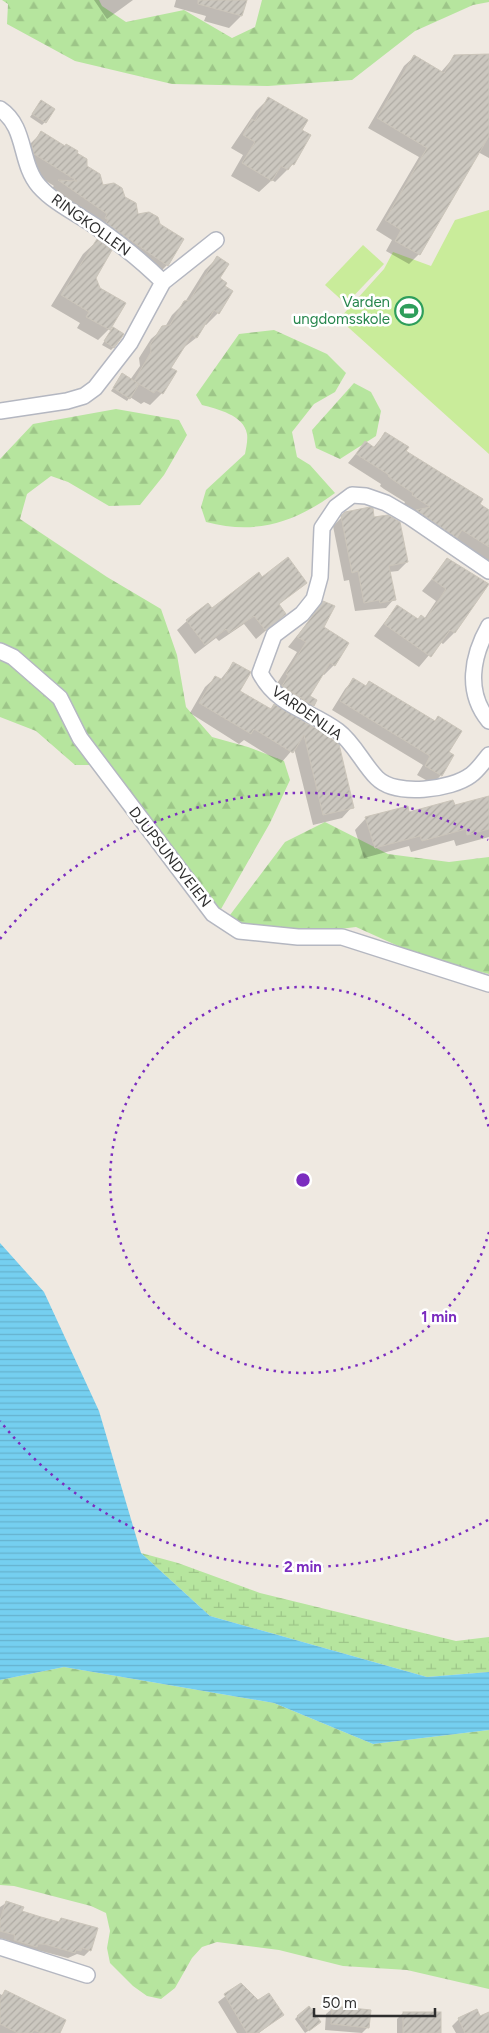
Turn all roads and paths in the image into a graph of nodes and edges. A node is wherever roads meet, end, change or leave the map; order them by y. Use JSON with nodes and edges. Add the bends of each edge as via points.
{"nodes":[{"id":1,"x":0,"y":109,"type":"edge"},
{"id":2,"x":216,"y":240,"type":"dead end"},
{"id":3,"x":163,"y":282,"type":"junction"},
{"id":4,"x":0,"y":411,"type":"edge"},
{"id":5,"x":489,"y":571,"type":"edge"},
{"id":6,"x":489,"y":626,"type":"edge"},
{"id":7,"x":0,"y":651,"type":"edge"},
{"id":8,"x":489,"y":721,"type":"edge"},
{"id":9,"x":489,"y":755,"type":"edge"},
{"id":10,"x":489,"y":984,"type":"edge"},
{"id":11,"x":0,"y":1947,"type":"edge"},
{"id":12,"x":87,"y":1975,"type":"dead end"}],
"edges":[{"from":1,"to":3,"type":"street","name":"RINGKOLLEN","via":[[16,126],[38,185],[145,264]]},
{"from":2,"to":3,"type":"street"},
{"from":3,"to":4,"type":"street","via":[[130,343],[95,388],[67,402]]},
{"from":5,"to":9,"type":"street","name":"VARDENLIA","via":[[394,508],[366,496],[352,495],[336,507],[322,528],[320,577],[314,599],[302,614],[274,635],[260,673],[278,697],[339,732],[378,780],[394,787],[407,791],[452,784],[472,775]]},
{"from":6,"to":8,"type":"street","via":[[472,674],[480,710]]},
{"from":7,"to":10,"type":"street","name":"DJUPSUNDVEIEN","via":[[12,657],[60,698],[80,738],[213,914],[239,931],[298,937],[342,937]]},
{"from":11,"to":12,"type":"street"}]}
